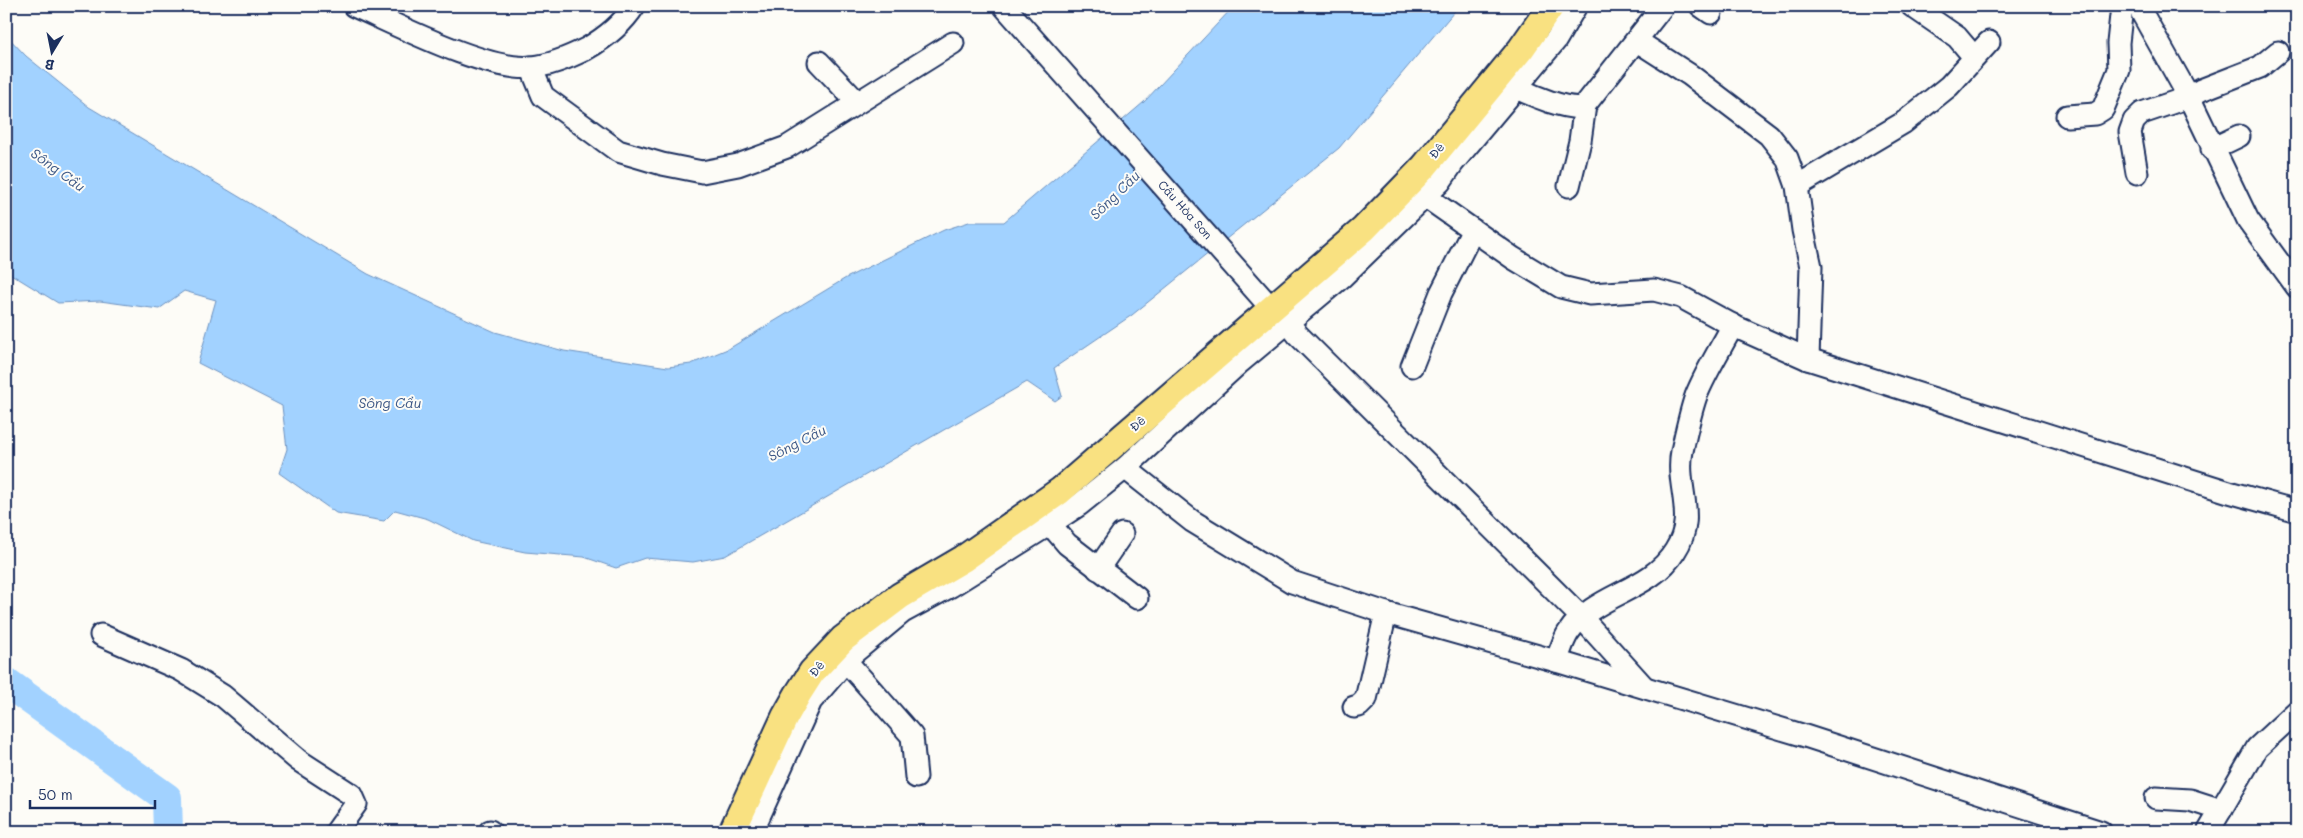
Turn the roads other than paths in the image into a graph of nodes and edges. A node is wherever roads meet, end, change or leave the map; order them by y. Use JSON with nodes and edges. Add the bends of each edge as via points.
{"nodes":[{"id":1,"x":354,"y":6,"type":"edge"},
{"id":2,"x":634,"y":6,"type":"edge"},
{"id":3,"x":1551,"y":6,"type":"edge"},
{"id":4,"x":1576,"y":6,"type":"edge"},
{"id":5,"x":1663,"y":6,"type":"edge"},
{"id":6,"x":1912,"y":6,"type":"edge"},
{"id":7,"x":2122,"y":6,"type":"edge"},
{"id":8,"x":2138,"y":6,"type":"edge"},
{"id":9,"x":386,"y":12,"type":"edge"},
{"id":10,"x":1010,"y":14,"type":"edge"},
{"id":11,"x":1637,"y":41,"type":"junction"},
{"id":12,"x":1989,"y":42,"type":"dead end"},
{"id":13,"x":954,"y":43,"type":"dead end"},
{"id":14,"x":2278,"y":52,"type":"dead end"},
{"id":15,"x":1974,"y":58,"type":"junction"},
{"id":16,"x":819,"y":62,"type":"dead end"},
{"id":17,"x":532,"y":68,"type":"junction"},
{"id":18,"x":1517,"y":88,"type":"junction"},
{"id":19,"x":2189,"y":97,"type":"junction"},
{"id":20,"x":857,"y":102,"type":"junction"},
{"id":21,"x":1583,"y":107,"type":"junction"},
{"id":22,"x":2068,"y":116,"type":"dead end"},
{"id":23,"x":2239,"y":136,"type":"dead end"},
{"id":24,"x":2212,"y":149,"type":"junction"},
{"id":25,"x":2137,"y":173,"type":"dead end"},
{"id":26,"x":1570,"y":186,"type":"dead end"},
{"id":27,"x":1797,"y":186,"type":"junction"},
{"id":28,"x":1426,"y":196,"type":"junction"},
{"id":29,"x":1473,"y":230,"type":"junction"},
{"id":30,"x":2297,"y":287,"type":"edge"},
{"id":31,"x":1280,"y":315,"type":"junction"},
{"id":32,"x":1733,"y":325,"type":"junction"},
{"id":33,"x":1808,"y":359,"type":"junction"},
{"id":34,"x":1412,"y":366,"type":"dead end"},
{"id":35,"x":1125,"y":468,"type":"junction"},
{"id":36,"x":2297,"y":511,"type":"edge"},
{"id":37,"x":1050,"y":524,"type":"junction"},
{"id":38,"x":1122,"y":534,"type":"dead end"},
{"id":39,"x":1098,"y":569,"type":"junction"},
{"id":40,"x":1137,"y":598,"type":"dead end"},
{"id":41,"x":1386,"y":614,"type":"junction"},
{"id":42,"x":1581,"y":617,"type":"junction"},
{"id":43,"x":101,"y":636,"type":"dead end"},
{"id":44,"x":846,"y":661,"type":"junction"},
{"id":45,"x":1556,"y":661,"type":"junction"},
{"id":46,"x":1644,"y":687,"type":"junction"},
{"id":47,"x":1354,"y":707,"type":"dead end"},
{"id":48,"x":2297,"y":711,"type":"edge"},
{"id":49,"x":916,"y":777,"type":"dead end"},
{"id":50,"x":2156,"y":798,"type":"dead end"},
{"id":51,"x":2221,"y":810,"type":"junction"},
{"id":52,"x":336,"y":832,"type":"edge"},
{"id":53,"x":732,"y":832,"type":"edge"},
{"id":54,"x":752,"y":832,"type":"edge"},
{"id":55,"x":2101,"y":832,"type":"edge"},
{"id":56,"x":2208,"y":832,"type":"edge"}],
"edges":[{"from":1,"to":9,"type":"street"},
{"from":2,"to":17,"type":"street","via":[[626,19],[600,41],[578,53]]},
{"from":3,"to":31,"type":"main road","name":"Đê","via":[[1521,49],[1424,167]]},
{"from":4,"to":18,"type":"street","via":[[1556,40]]},
{"from":5,"to":11,"type":"street"},
{"from":6,"to":15,"type":"street","via":[[1957,38]]},
{"from":7,"to":22,"type":"street","via":[[2119,70],[2103,109],[2096,114]]},
{"from":8,"to":19,"type":"street"},
{"from":9,"to":17,"type":"street","via":[[485,61]]},
{"from":10,"to":31,"type":"street","name":"Cầu Hòa Sơn"},
{"from":11,"to":21,"type":"street"},
{"from":11,"to":27,"type":"street","via":[[1690,75],[1770,135],[1787,158]]},
{"from":12,"to":15,"type":"street"},
{"from":13,"to":20,"type":"street"},
{"from":14,"to":19,"type":"street","via":[[2260,67]]},
{"from":15,"to":27,"type":"street","via":[[1949,86],[1903,123]]},
{"from":16,"to":20,"type":"street"},
{"from":17,"to":20,"type":"street","via":[[543,96],[618,151],[702,172],[738,166],[786,147],[832,121]]},
{"from":18,"to":21,"type":"street","via":[[1574,108]]},
{"from":18,"to":28,"type":"street"},
{"from":19,"to":24,"type":"street"},
{"from":19,"to":25,"type":"street","via":[[2142,113],[2134,121],[2130,132]]},
{"from":21,"to":26,"type":"street","via":[[1580,141]]},
{"from":23,"to":24,"type":"street"},
{"from":24,"to":30,"type":"street","via":[[2248,220]]},
{"from":27,"to":33,"type":"street","via":[[1811,268]]},
{"from":28,"to":29,"type":"street"},
{"from":28,"to":31,"type":"street","via":[[1342,277]]},
{"from":29,"to":32,"type":"street","via":[[1561,287],[1590,294],[1654,290],[1680,297]]},
{"from":29,"to":34,"type":"street","via":[[1441,293]]},
{"from":31,"to":35,"type":"street","via":[[1238,364]]},
{"from":31,"to":42,"type":"street","name":"Cầu Hòa Sơn"},
{"from":31,"to":53,"type":"main road","name":"Đê","via":[[1060,491],[963,559],[900,596],[843,640],[812,672],[794,702]]},
{"from":32,"to":33,"type":"street"},
{"from":32,"to":42,"type":"street","via":[[1696,396],[1680,473],[1687,518],[1675,551],[1643,582],[1599,603]]},
{"from":33,"to":36,"type":"street"},
{"from":35,"to":37,"type":"street"},
{"from":35,"to":41,"type":"street","via":[[1192,521],[1292,582]]},
{"from":37,"to":39,"type":"street","via":[[1067,544]]},
{"from":37,"to":44,"type":"street","via":[[903,612]]},
{"from":38,"to":39,"type":"street"},
{"from":39,"to":40,"type":"street"},
{"from":41,"to":45,"type":"street"},
{"from":41,"to":47,"type":"street","via":[[1366,699]]},
{"from":42,"to":45,"type":"street","via":[[1568,633]]},
{"from":42,"to":46,"type":"street","name":"Cầu Hòa Sơn"},
{"from":43,"to":52,"type":"street","via":[[181,670],[223,696],[298,760],[352,795],[356,804]]},
{"from":44,"to":49,"type":"street","via":[[912,736]]},
{"from":44,"to":54,"type":"street","via":[[811,701]]},
{"from":45,"to":46,"type":"street"},
{"from":46,"to":55,"type":"street"},
{"from":48,"to":51,"type":"street","via":[[2257,748]]},
{"from":50,"to":51,"type":"street","via":[[2190,800]]},
{"from":51,"to":56,"type":"street"}]}
